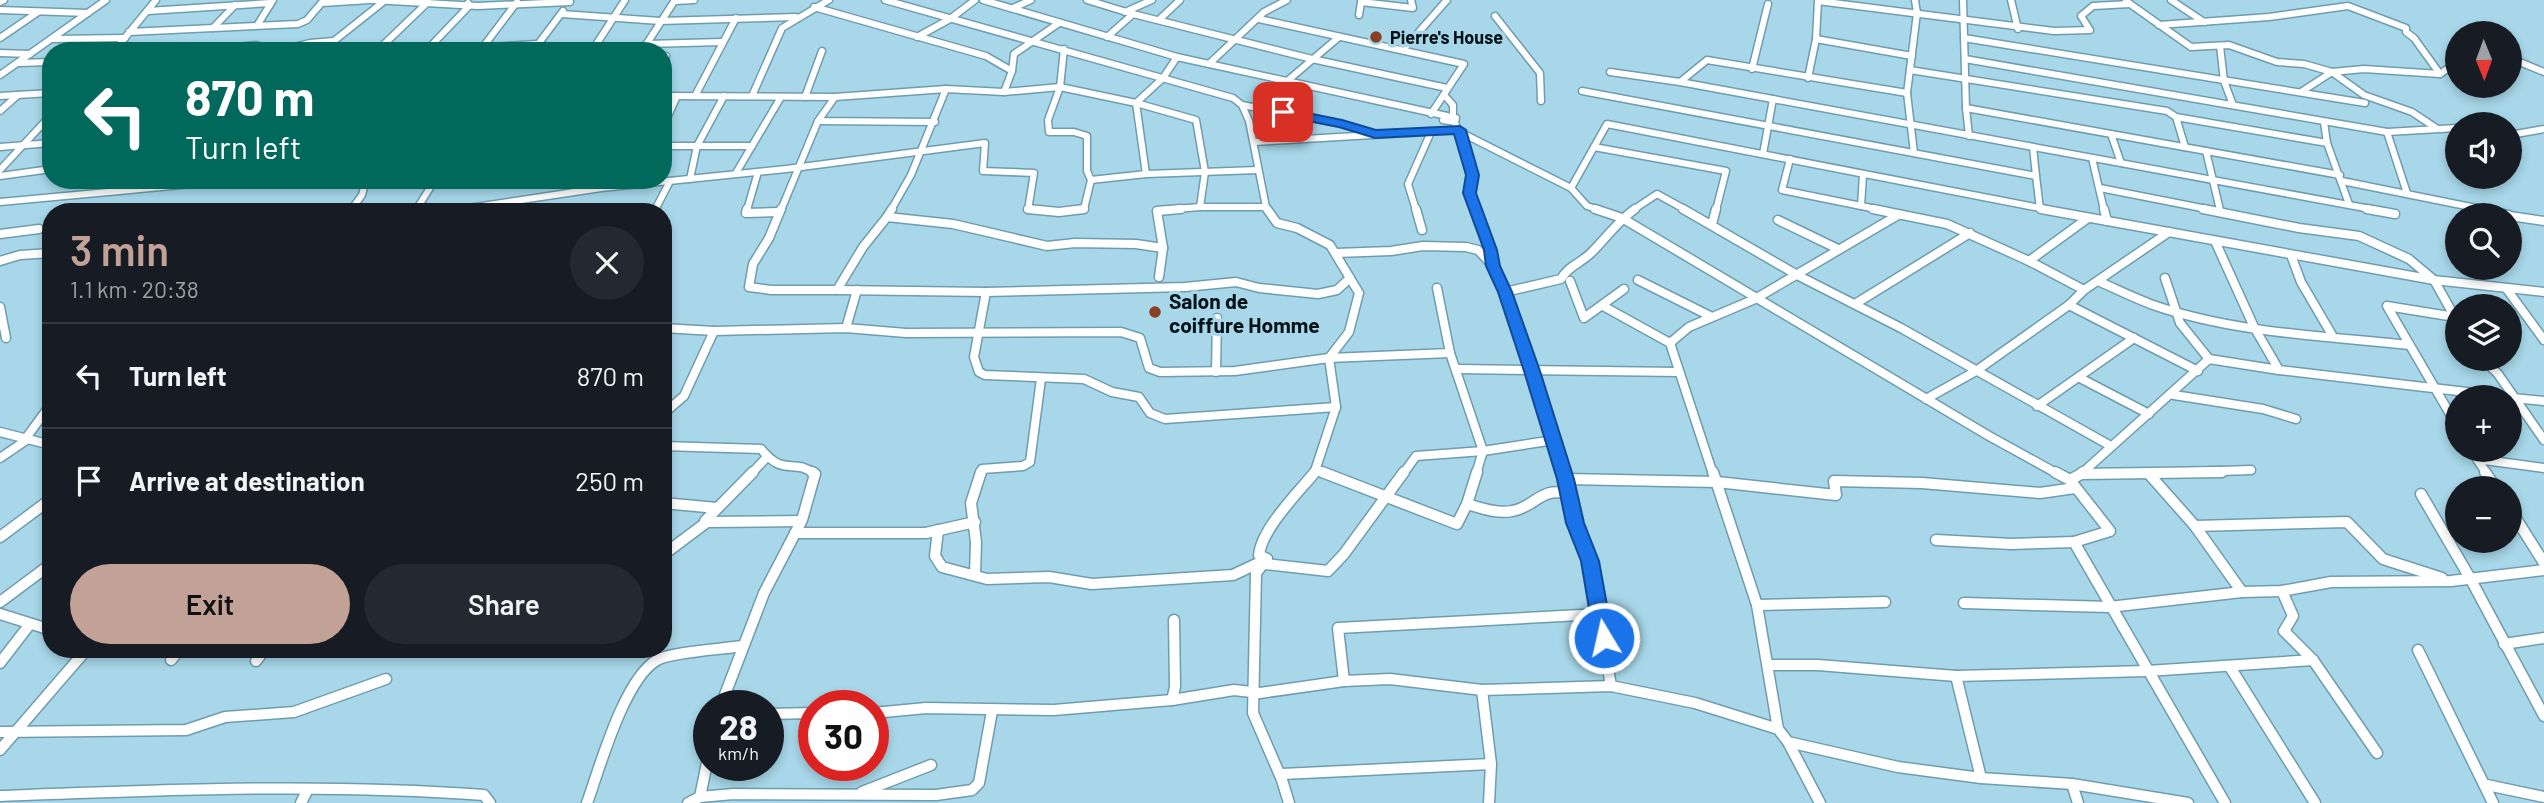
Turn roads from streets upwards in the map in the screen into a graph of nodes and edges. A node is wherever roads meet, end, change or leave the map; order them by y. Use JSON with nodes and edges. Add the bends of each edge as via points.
{"nodes":[{"id":1,"x":106,"y":0,"type":"edge"},
{"id":2,"x":156,"y":0,"type":"edge"},
{"id":3,"x":372,"y":0,"type":"edge"},
{"id":4,"x":625,"y":0,"type":"edge"},
{"id":5,"x":675,"y":0,"type":"edge"},
{"id":6,"x":694,"y":0,"type":"edge"},
{"id":7,"x":829,"y":0,"type":"edge"},
{"id":8,"x":885,"y":0,"type":"edge"},
{"id":9,"x":975,"y":0,"type":"edge"},
{"id":10,"x":983,"y":0,"type":"edge"},
{"id":11,"x":1031,"y":0,"type":"edge"},
{"id":12,"x":1087,"y":0,"type":"edge"},
{"id":13,"x":1152,"y":0,"type":"edge"},
{"id":14,"x":1181,"y":0,"type":"edge"},
{"id":15,"x":1287,"y":0,"type":"edge"},
{"id":16,"x":1411,"y":0,"type":"edge"},
{"id":17,"x":1447,"y":0,"type":"edge"},
{"id":18,"x":1914,"y":0,"type":"edge"},
{"id":19,"x":1963,"y":0,"type":"edge"},
{"id":20,"x":2011,"y":0,"type":"edge"},
{"id":21,"x":2171,"y":0,"type":"edge"},
{"id":22,"x":272,"y":1,"type":"edge"},
{"id":23,"x":323,"y":1,"type":"edge"},
{"id":24,"x":419,"y":1,"type":"edge"},
{"id":25,"x":571,"y":1,"type":"edge"},
{"id":26,"x":383,"y":2,"type":"junction"},
{"id":27,"x":428,"y":2,"type":"junction"},
{"id":28,"x":517,"y":2,"type":"edge"},
{"id":29,"x":1394,"y":2,"type":"edge"},
{"id":30,"x":2127,"y":2,"type":"edge"},
{"id":31,"x":469,"y":3,"type":"edge"},
{"id":32,"x":1768,"y":4,"type":"dead end"},
{"id":33,"x":234,"y":5,"type":"junction"},
{"id":34,"x":814,"y":7,"type":"junction"},
{"id":35,"x":1013,"y":8,"type":"junction"},
{"id":36,"x":0,"y":10,"type":"edge"},
{"id":37,"x":148,"y":11,"type":"junction"},
{"id":38,"x":38,"y":12,"type":"junction"},
{"id":39,"x":1125,"y":12,"type":"junction"},
{"id":40,"x":88,"y":13,"type":"junction"},
{"id":41,"x":1917,"y":13,"type":"junction"},
{"id":42,"x":562,"y":14,"type":"junction"},
{"id":43,"x":1133,"y":14,"type":"junction"},
{"id":44,"x":1359,"y":15,"type":"dead end"},
{"id":45,"x":1495,"y":16,"type":"dead end"},
{"id":46,"x":614,"y":17,"type":"junction"},
{"id":47,"x":796,"y":17,"type":"junction"},
{"id":48,"x":736,"y":18,"type":"junction"},
{"id":49,"x":950,"y":19,"type":"junction"},
{"id":50,"x":1160,"y":19,"type":"junction"},
{"id":51,"x":1259,"y":19,"type":"junction"},
{"id":52,"x":660,"y":21,"type":"junction"},
{"id":53,"x":1964,"y":21,"type":"junction"},
{"id":54,"x":2204,"y":22,"type":"junction"},
{"id":55,"x":1059,"y":23,"type":"junction"},
{"id":56,"x":258,"y":24,"type":"junction"},
{"id":57,"x":2159,"y":25,"type":"junction"},
{"id":58,"x":213,"y":28,"type":"junction"},
{"id":59,"x":2018,"y":29,"type":"junction"},
{"id":60,"x":127,"y":35,"type":"junction"},
{"id":61,"x":917,"y":37,"type":"junction"},
{"id":62,"x":1107,"y":37,"type":"junction"},
{"id":63,"x":1339,"y":37,"type":"junction"},
{"id":64,"x":0,"y":38,"type":"edge"},
{"id":65,"x":54,"y":38,"type":"junction"},
{"id":66,"x":1238,"y":38,"type":"junction"},
{"id":67,"x":1964,"y":38,"type":"junction"},
{"id":68,"x":1816,"y":39,"type":"junction"},
{"id":69,"x":334,"y":41,"type":"joint"},
{"id":70,"x":48,"y":42,"type":"edge"},
{"id":71,"x":121,"y":42,"type":"edge"},
{"id":72,"x":322,"y":42,"type":"edge"},
{"id":73,"x":386,"y":42,"type":"edge"},
{"id":74,"x":434,"y":42,"type":"edge"},
{"id":75,"x":487,"y":42,"type":"edge"},
{"id":76,"x":540,"y":42,"type":"edge"},
{"id":77,"x":598,"y":42,"type":"edge"},
{"id":78,"x":647,"y":42,"type":"edge"},
{"id":79,"x":722,"y":42,"type":"junction"},
{"id":80,"x":672,"y":43,"type":"edge"},
{"id":81,"x":1033,"y":43,"type":"junction"},
{"id":82,"x":42,"y":46,"type":"edge"},
{"id":83,"x":2220,"y":46,"type":"junction"},
{"id":84,"x":1064,"y":49,"type":"junction"},
{"id":85,"x":1403,"y":50,"type":"junction"},
{"id":86,"x":822,"y":51,"type":"dead end"},
{"id":87,"x":0,"y":53,"type":"edge"},
{"id":88,"x":30,"y":54,"type":"junction"},
{"id":89,"x":1912,"y":56,"type":"junction"},
{"id":90,"x":1177,"y":57,"type":"junction"},
{"id":91,"x":1312,"y":59,"type":"junction"},
{"id":92,"x":1965,"y":59,"type":"junction"},
{"id":93,"x":42,"y":62,"type":"edge"},
{"id":94,"x":18,"y":63,"type":"junction"},
{"id":95,"x":2522,"y":63,"type":"edge"},
{"id":96,"x":1209,"y":64,"type":"junction"},
{"id":97,"x":1752,"y":68,"type":"junction"},
{"id":98,"x":1910,"y":70,"type":"junction"},
{"id":99,"x":2445,"y":70,"type":"edge"},
{"id":100,"x":1012,"y":71,"type":"junction"},
{"id":101,"x":1610,"y":72,"type":"dead end"},
{"id":102,"x":2332,"y":72,"type":"junction"},
{"id":103,"x":2544,"y":72,"type":"edge"},
{"id":104,"x":2440,"y":74,"type":"junction"},
{"id":105,"x":0,"y":75,"type":"edge"},
{"id":106,"x":1163,"y":78,"type":"junction"},
{"id":107,"x":1808,"y":78,"type":"junction"},
{"id":108,"x":1965,"y":79,"type":"junction"},
{"id":109,"x":2224,"y":80,"type":"junction"},
{"id":110,"x":1286,"y":82,"type":"junction"},
{"id":111,"x":1680,"y":82,"type":"junction"},
{"id":112,"x":1060,"y":87,"type":"junction"},
{"id":113,"x":946,"y":89,"type":"junction"},
{"id":114,"x":1445,"y":91,"type":"junction"},
{"id":115,"x":1582,"y":91,"type":"dead end"},
{"id":116,"x":1004,"y":92,"type":"junction"},
{"id":117,"x":2301,"y":92,"type":"junction"},
{"id":118,"x":1907,"y":93,"type":"junction"},
{"id":119,"x":42,"y":94,"type":"edge"},
{"id":120,"x":18,"y":95,"type":"junction"},
{"id":121,"x":0,"y":96,"type":"edge"},
{"id":122,"x":672,"y":96,"type":"edge"},
{"id":123,"x":677,"y":96,"type":"junction"},
{"id":124,"x":695,"y":96,"type":"junction"},
{"id":125,"x":724,"y":96,"type":"junction"},
{"id":126,"x":752,"y":96,"type":"junction"},
{"id":127,"x":781,"y":97,"type":"junction"},
{"id":128,"x":805,"y":97,"type":"junction"},
{"id":129,"x":835,"y":97,"type":"junction"},
{"id":130,"x":1773,"y":99,"type":"junction"},
{"id":131,"x":1541,"y":101,"type":"dead end"},
{"id":132,"x":1136,"y":103,"type":"junction"},
{"id":133,"x":2365,"y":103,"type":"dead end"},
{"id":134,"x":1242,"y":105,"type":"junction"},
{"id":135,"x":2233,"y":105,"type":"junction"},
{"id":136,"x":672,"y":107,"type":"edge"},
{"id":137,"x":1966,"y":108,"type":"junction"},
{"id":138,"x":0,"y":110,"type":"edge"},
{"id":139,"x":1431,"y":114,"type":"junction"},
{"id":140,"x":1466,"y":116,"type":"dead end"},
{"id":141,"x":2176,"y":117,"type":"junction"},
{"id":142,"x":818,"y":121,"type":"junction"},
{"id":143,"x":935,"y":122,"type":"junction"},
{"id":144,"x":2324,"y":122,"type":"junction"},
{"id":145,"x":1454,"y":123,"type":"junction"},
{"id":146,"x":42,"y":124,"type":"edge"},
{"id":147,"x":1911,"y":124,"type":"junction"},
{"id":148,"x":1767,"y":125,"type":"junction"},
{"id":149,"x":2435,"y":128,"type":"junction"},
{"id":150,"x":2445,"y":128,"type":"edge"},
{"id":151,"x":2544,"y":129,"type":"edge"},
{"id":152,"x":1431,"y":132,"type":"junction"},
{"id":153,"x":2387,"y":132,"type":"junction"},
{"id":154,"x":2522,"y":132,"type":"edge"},
{"id":155,"x":1375,"y":134,"type":"junction"},
{"id":156,"x":2111,"y":134,"type":"junction"},
{"id":157,"x":1969,"y":136,"type":"junction"},
{"id":158,"x":1254,"y":142,"type":"junction"},
{"id":159,"x":2327,"y":142,"type":"junction"},
{"id":160,"x":42,"y":144,"type":"edge"},
{"id":161,"x":21,"y":145,"type":"junction"},
{"id":162,"x":672,"y":146,"type":"edge"},
{"id":163,"x":697,"y":146,"type":"junction"},
{"id":164,"x":752,"y":146,"type":"junction"},
{"id":165,"x":1594,"y":146,"type":"junction"},
{"id":166,"x":2032,"y":146,"type":"junction"},
{"id":167,"x":0,"y":147,"type":"edge"},
{"id":168,"x":2185,"y":147,"type":"junction"},
{"id":169,"x":922,"y":149,"type":"junction"},
{"id":170,"x":2206,"y":151,"type":"junction"},
{"id":171,"x":1914,"y":153,"type":"junction"},
{"id":172,"x":1763,"y":154,"type":"junction"},
{"id":173,"x":2092,"y":158,"type":"junction"},
{"id":174,"x":1790,"y":159,"type":"junction"},
{"id":175,"x":2120,"y":163,"type":"junction"},
{"id":176,"x":801,"y":166,"type":"junction"},
{"id":177,"x":0,"y":170,"type":"edge"},
{"id":178,"x":42,"y":170,"type":"edge"},
{"id":179,"x":1258,"y":170,"type":"junction"},
{"id":180,"x":758,"y":172,"type":"junction"},
{"id":181,"x":1205,"y":172,"type":"junction"},
{"id":182,"x":736,"y":173,"type":"junction"},
{"id":183,"x":1146,"y":174,"type":"junction"},
{"id":184,"x":1863,"y":175,"type":"junction"},
{"id":185,"x":0,"y":176,"type":"edge"},
{"id":186,"x":2036,"y":176,"type":"junction"},
{"id":187,"x":2341,"y":178,"type":"junction"},
{"id":188,"x":691,"y":179,"type":"junction"},
{"id":189,"x":1091,"y":180,"type":"junction"},
{"id":190,"x":2212,"y":180,"type":"junction"},
{"id":191,"x":672,"y":181,"type":"edge"},
{"id":192,"x":1571,"y":188,"type":"junction"},
{"id":193,"x":2100,"y":188,"type":"junction"},
{"id":194,"x":139,"y":189,"type":"edge"},
{"id":195,"x":591,"y":189,"type":"edge"},
{"id":196,"x":119,"y":191,"type":"joint"},
{"id":197,"x":2407,"y":193,"type":"junction"},
{"id":198,"x":0,"y":202,"type":"edge"},
{"id":199,"x":498,"y":203,"type":"edge"},
{"id":200,"x":2453,"y":203,"type":"edge"},
{"id":201,"x":2349,"y":205,"type":"junction"},
{"id":202,"x":1861,"y":206,"type":"junction"},
{"id":203,"x":1200,"y":207,"type":"junction"},
{"id":204,"x":1266,"y":207,"type":"junction"},
{"id":205,"x":2040,"y":209,"type":"junction"},
{"id":206,"x":2220,"y":211,"type":"junction"},
{"id":207,"x":778,"y":212,"type":"junction"},
{"id":208,"x":2395,"y":214,"type":"dead end"},
{"id":209,"x":1898,"y":215,"type":"junction"},
{"id":210,"x":887,"y":217,"type":"junction"},
{"id":211,"x":1622,"y":218,"type":"junction"},
{"id":212,"x":2088,"y":218,"type":"junction"},
{"id":213,"x":2522,"y":218,"type":"edge"},
{"id":214,"x":1778,"y":220,"type":"dead end"},
{"id":215,"x":2107,"y":221,"type":"junction"},
{"id":216,"x":2544,"y":222,"type":"edge"},
{"id":217,"x":1712,"y":224,"type":"junction"},
{"id":218,"x":39,"y":229,"type":"dead end"},
{"id":219,"x":1422,"y":230,"type":"dead end"},
{"id":220,"x":2169,"y":232,"type":"junction"},
{"id":221,"x":1970,"y":233,"type":"junction"},
{"id":222,"x":0,"y":234,"type":"edge"},
{"id":223,"x":2214,"y":241,"type":"junction"},
{"id":224,"x":1163,"y":248,"type":"junction"},
{"id":225,"x":1838,"y":249,"type":"junction"},
{"id":226,"x":1336,"y":253,"type":"junction"},
{"id":227,"x":42,"y":254,"type":"edge"},
{"id":228,"x":2291,"y":255,"type":"junction"},
{"id":229,"x":0,"y":261,"type":"edge"},
{"id":230,"x":2029,"y":261,"type":"junction"},
{"id":231,"x":1493,"y":266,"type":"junction"},
{"id":232,"x":1799,"y":276,"type":"junction"},
{"id":233,"x":1159,"y":277,"type":"dead end"},
{"id":234,"x":1350,"y":278,"type":"junction"},
{"id":235,"x":2165,"y":278,"type":"dead end"},
{"id":236,"x":1638,"y":280,"type":"dead end"},
{"id":237,"x":2434,"y":280,"type":"junction"},
{"id":238,"x":1570,"y":281,"type":"dead end"},
{"id":239,"x":2098,"y":281,"type":"junction"},
{"id":240,"x":1437,"y":288,"type":"dead end"},
{"id":241,"x":2506,"y":288,"type":"junction"},
{"id":242,"x":1624,"y":289,"type":"dead end"},
{"id":243,"x":837,"y":290,"type":"junction"},
{"id":244,"x":857,"y":290,"type":"junction"},
{"id":245,"x":2084,"y":290,"type":"junction"},
{"id":246,"x":986,"y":292,"type":"junction"},
{"id":247,"x":1505,"y":292,"type":"junction"},
{"id":248,"x":2544,"y":292,"type":"edge"},
{"id":249,"x":1755,"y":299,"type":"junction"},
{"id":250,"x":2445,"y":300,"type":"edge"},
{"id":251,"x":1855,"y":304,"type":"junction"},
{"id":252,"x":2069,"y":305,"type":"junction"},
{"id":253,"x":1603,"y":306,"type":"junction"},
{"id":254,"x":0,"y":307,"type":"edge"},
{"id":255,"x":2178,"y":312,"type":"junction"},
{"id":256,"x":1710,"y":316,"type":"junction"},
{"id":257,"x":2445,"y":317,"type":"edge"},
{"id":258,"x":1217,"y":318,"type":"dead end"},
{"id":259,"x":2254,"y":327,"type":"junction"},
{"id":260,"x":846,"y":328,"type":"junction"},
{"id":261,"x":672,"y":329,"type":"edge"},
{"id":262,"x":714,"y":331,"type":"junction"},
{"id":263,"x":978,"y":333,"type":"junction"},
{"id":264,"x":2332,"y":335,"type":"junction"},
{"id":265,"x":6,"y":338,"type":"dead end"},
{"id":266,"x":2134,"y":338,"type":"junction"},
{"id":267,"x":2544,"y":340,"type":"edge"},
{"id":268,"x":1670,"y":343,"type":"junction"},
{"id":269,"x":2409,"y":345,"type":"junction"},
{"id":270,"x":1450,"y":353,"type":"junction"},
{"id":271,"x":1329,"y":358,"type":"junction"},
{"id":272,"x":2210,"y":359,"type":"junction"},
{"id":273,"x":1458,"y":369,"type":"junction"},
{"id":274,"x":2279,"y":370,"type":"junction"},
{"id":275,"x":1532,"y":371,"type":"junction"},
{"id":276,"x":1976,"y":371,"type":"junction"},
{"id":277,"x":1216,"y":372,"type":"junction"},
{"id":278,"x":1679,"y":372,"type":"junction"},
{"id":279,"x":2198,"y":372,"type":"junction"},
{"id":280,"x":1041,"y":379,"type":"junction"},
{"id":281,"x":2080,"y":379,"type":"junction"},
{"id":282,"x":2433,"y":388,"type":"junction"},
{"id":283,"x":2445,"y":390,"type":"edge"},
{"id":284,"x":2174,"y":395,"type":"junction"},
{"id":285,"x":1926,"y":399,"type":"junction"},
{"id":286,"x":2522,"y":399,"type":"edge"},
{"id":287,"x":2544,"y":401,"type":"edge"},
{"id":288,"x":672,"y":406,"type":"edge"},
{"id":289,"x":2037,"y":406,"type":"junction"},
{"id":290,"x":1336,"y":407,"type":"junction"},
{"id":291,"x":2445,"y":407,"type":"edge"},
{"id":292,"x":2522,"y":412,"type":"edge"},
{"id":293,"x":2148,"y":414,"type":"junction"},
{"id":294,"x":42,"y":417,"type":"edge"},
{"id":295,"x":2296,"y":419,"type":"dead end"},
{"id":296,"x":0,"y":432,"type":"edge"},
{"id":297,"x":27,"y":439,"type":"junction"},
{"id":298,"x":1554,"y":440,"type":"junction"},
{"id":299,"x":2544,"y":440,"type":"edge"},
{"id":300,"x":42,"y":442,"type":"edge"},
{"id":301,"x":2109,"y":445,"type":"junction"},
{"id":302,"x":672,"y":446,"type":"edge"},
{"id":303,"x":1483,"y":451,"type":"junction"},
{"id":304,"x":767,"y":457,"type":"junction"},
{"id":305,"x":0,"y":458,"type":"edge"},
{"id":306,"x":2499,"y":462,"type":"edge"},
{"id":307,"x":2544,"y":468,"type":"edge"},
{"id":308,"x":1317,"y":470,"type":"junction"},
{"id":309,"x":2251,"y":470,"type":"dead end"},
{"id":310,"x":2081,"y":474,"type":"junction"},
{"id":311,"x":2149,"y":474,"type":"junction"},
{"id":312,"x":1566,"y":479,"type":"junction"},
{"id":313,"x":1717,"y":482,"type":"junction"},
{"id":314,"x":2073,"y":484,"type":"junction"},
{"id":315,"x":1569,"y":494,"type":"junction"},
{"id":316,"x":2421,"y":495,"type":"dead end"},
{"id":317,"x":1385,"y":496,"type":"junction"},
{"id":318,"x":672,"y":504,"type":"edge"},
{"id":319,"x":1467,"y":504,"type":"junction"},
{"id":320,"x":42,"y":506,"type":"edge"},
{"id":321,"x":717,"y":508,"type":"junction"},
{"id":322,"x":801,"y":521,"type":"junction"},
{"id":323,"x":975,"y":522,"type":"junction"},
{"id":324,"x":703,"y":524,"type":"junction"},
{"id":325,"x":2194,"y":526,"type":"junction"},
{"id":326,"x":2522,"y":528,"type":"edge"},
{"id":327,"x":938,"y":530,"type":"junction"},
{"id":328,"x":795,"y":533,"type":"junction"},
{"id":329,"x":0,"y":537,"type":"edge"},
{"id":330,"x":1936,"y":540,"type":"dead end"},
{"id":331,"x":2074,"y":542,"type":"junction"},
{"id":332,"x":672,"y":548,"type":"edge"},
{"id":333,"x":1267,"y":559,"type":"junction"},
{"id":334,"x":2544,"y":563,"type":"edge"},
{"id":335,"x":2544,"y":570,"type":"edge"},
{"id":336,"x":42,"y":572,"type":"edge"},
{"id":337,"x":975,"y":574,"type":"junction"},
{"id":338,"x":2470,"y":578,"type":"junction"},
{"id":339,"x":2451,"y":581,"type":"junction"},
{"id":340,"x":2282,"y":591,"type":"junction"},
{"id":341,"x":2242,"y":592,"type":"junction"},
{"id":342,"x":0,"y":602,"type":"edge"},
{"id":343,"x":1885,"y":603,"type":"dead end"},
{"id":344,"x":1964,"y":603,"type":"dead end"},
{"id":345,"x":1757,"y":605,"type":"junction"},
{"id":346,"x":2109,"y":607,"type":"junction"},
{"id":347,"x":0,"y":614,"type":"edge"},
{"id":348,"x":1600,"y":614,"type":"junction"},
{"id":349,"x":1174,"y":620,"type":"dead end"},
{"id":350,"x":30,"y":624,"type":"junction"},
{"id":351,"x":42,"y":628,"type":"edge"},
{"id":352,"x":2544,"y":638,"type":"edge"},
{"id":353,"x":2504,"y":644,"type":"junction"},
{"id":354,"x":742,"y":646,"type":"junction"},
{"id":355,"x":2418,"y":650,"type":"dead end"},
{"id":356,"x":672,"y":656,"type":"edge"},
{"id":357,"x":79,"y":658,"type":"edge"},
{"id":358,"x":258,"y":658,"type":"edge"},
{"id":359,"x":659,"y":658,"type":"edge"},
{"id":360,"x":2313,"y":660,"type":"junction"},
{"id":361,"x":256,"y":661,"type":"dead end"},
{"id":362,"x":0,"y":663,"type":"edge"},
{"id":363,"x":1769,"y":665,"type":"junction"},
{"id":364,"x":2230,"y":667,"type":"junction"},
{"id":365,"x":2147,"y":671,"type":"junction"},
{"id":366,"x":1956,"y":676,"type":"junction"},
{"id":367,"x":386,"y":679,"type":"dead end"},
{"id":368,"x":1344,"y":681,"type":"junction"},
{"id":369,"x":1611,"y":686,"type":"junction"},
{"id":370,"x":726,"y":690,"type":"edge"},
{"id":371,"x":1482,"y":691,"type":"junction"},
{"id":372,"x":1255,"y":692,"type":"junction"},
{"id":373,"x":1172,"y":700,"type":"junction"},
{"id":374,"x":889,"y":711,"type":"edge"},
{"id":375,"x":992,"y":711,"type":"junction"},
{"id":376,"x":2544,"y":716,"type":"edge"},
{"id":377,"x":1778,"y":729,"type":"junction"},
{"id":378,"x":16,"y":731,"type":"junction"},
{"id":379,"x":0,"y":732,"type":"edge"},
{"id":380,"x":1788,"y":742,"type":"junction"},
{"id":381,"x":0,"y":750,"type":"edge"},
{"id":382,"x":2377,"y":752,"type":"dead end"},
{"id":383,"x":1491,"y":764,"type":"junction"},
{"id":384,"x":931,"y":765,"type":"dead end"},
{"id":385,"x":1282,"y":774,"type":"junction"},
{"id":386,"x":1981,"y":778,"type":"junction"},
{"id":387,"x":704,"y":781,"type":"edge"},
{"id":388,"x":2072,"y":784,"type":"junction"},
{"id":389,"x":2487,"y":785,"type":"junction"},
{"id":390,"x":307,"y":791,"type":"junction"},
{"id":391,"x":0,"y":796,"type":"edge"},
{"id":392,"x":701,"y":797,"type":"junction"},
{"id":393,"x":2544,"y":797,"type":"edge"},
{"id":394,"x":935,"y":799,"type":"edge"},
{"id":395,"x":846,"y":800,"type":"edge"},
{"id":396,"x":301,"y":803,"type":"edge"},
{"id":397,"x":490,"y":803,"type":"edge"},
{"id":398,"x":587,"y":803,"type":"edge"},
{"id":399,"x":688,"y":803,"type":"edge"},
{"id":400,"x":1289,"y":803,"type":"edge"},
{"id":401,"x":1489,"y":803,"type":"edge"},
{"id":402,"x":1820,"y":803,"type":"edge"},
{"id":403,"x":2078,"y":803,"type":"edge"},
{"id":404,"x":2188,"y":803,"type":"edge"},
{"id":405,"x":2225,"y":803,"type":"edge"},
{"id":406,"x":2315,"y":803,"type":"edge"},
{"id":407,"x":2493,"y":803,"type":"edge"}],
"edges":[{"from":1,"to":40,"type":"street"},
{"from":2,"to":37,"type":"street"},
{"from":3,"to":23,"type":"street"},
{"from":3,"to":26,"type":"street"},
{"from":4,"to":46,"type":"street"},
{"from":5,"to":6,"type":"street"},
{"from":5,"to":52,"type":"street"},
{"from":7,"to":34,"type":"street"},
{"from":8,"to":49,"type":"street"},
{"from":9,"to":49,"type":"street"},
{"from":10,"to":35,"type":"street"},
{"from":11,"to":35,"type":"street"},
{"from":12,"to":39,"type":"street"},
{"from":13,"to":39,"type":"street"},
{"from":14,"to":50,"type":"street"},
{"from":15,"to":51,"type":"street","via":[[1271,6]]},
{"from":16,"to":29,"type":"street","via":[[1413,9]]},
{"from":17,"to":85,"type":"street"},
{"from":18,"to":41,"type":"street"},
{"from":19,"to":53,"type":"street"},
{"from":20,"to":59,"type":"street"},
{"from":21,"to":54,"type":"street"},
{"from":22,"to":33,"type":"street"},
{"from":22,"to":56,"type":"street"},
{"from":23,"to":56,"type":"street","via":[[304,23]]},
{"from":24,"to":26,"type":"street"},
{"from":24,"to":27,"type":"street"},
{"from":25,"to":28,"type":"street"},
{"from":25,"to":42,"type":"street"},
{"from":26,"to":69,"type":"street"},
{"from":27,"to":31,"type":"street"},
{"from":27,"to":73,"type":"street"},
{"from":28,"to":31,"type":"street"},
{"from":28,"to":75,"type":"street"},
{"from":29,"to":44,"type":"street","via":[[1359,3]]},
{"from":30,"to":57,"type":"street"},
{"from":30,"to":59,"type":"street","via":[[2094,6],[2081,16],[2090,30]]},
{"from":31,"to":74,"type":"street"},
{"from":32,"to":97,"type":"street"},
{"from":33,"to":37,"type":"street"},
{"from":33,"to":58,"type":"street"},
{"from":34,"to":47,"type":"street"},
{"from":34,"to":61,"type":"street"},
{"from":35,"to":55,"type":"street"},
{"from":36,"to":38,"type":"street"},
{"from":37,"to":60,"type":"street"},
{"from":38,"to":40,"type":"street"},
{"from":38,"to":64,"type":"street"},
{"from":39,"to":43,"type":"street"},
{"from":40,"to":65,"type":"street"},
{"from":41,"to":53,"type":"street"},
{"from":41,"to":68,"type":"street","via":[[1818,1]]},
{"from":41,"to":89,"type":"street"},
{"from":42,"to":46,"type":"street"},
{"from":42,"to":76,"type":"street"},
{"from":43,"to":50,"type":"street"},
{"from":43,"to":62,"type":"street"},
{"from":45,"to":131,"type":"street","via":[[1539,73]]},
{"from":46,"to":52,"type":"street"},
{"from":46,"to":77,"type":"street"},
{"from":47,"to":48,"type":"street"},
{"from":47,"to":126,"type":"street","via":[[782,28]]},
{"from":48,"to":52,"type":"street"},
{"from":48,"to":79,"type":"street"},
{"from":49,"to":61,"type":"street"},
{"from":49,"to":81,"type":"street"},
{"from":50,"to":66,"type":"street"},
{"from":51,"to":63,"type":"street"},
{"from":51,"to":66,"type":"street"},
{"from":52,"to":78,"type":"street"},
{"from":53,"to":59,"type":"street"},
{"from":53,"to":67,"type":"street"},
{"from":54,"to":57,"type":"street"},
{"from":54,"to":104,"type":"street","via":[[2348,6],[2406,28]]},
{"from":55,"to":62,"type":"street"},
{"from":55,"to":81,"type":"street"},
{"from":56,"to":58,"type":"street"},
{"from":57,"to":83,"type":"street","via":[[2191,47]]},
{"from":58,"to":60,"type":"street"},
{"from":60,"to":65,"type":"street"},
{"from":60,"to":71,"type":"street"},
{"from":61,"to":100,"type":"street","via":[[986,56]]},
{"from":62,"to":90,"type":"street"},
{"from":63,"to":85,"type":"street"},
{"from":63,"to":91,"type":"street"},
{"from":65,"to":70,"type":"street"},
{"from":66,"to":91,"type":"street"},
{"from":66,"to":96,"type":"street"},
{"from":67,"to":92,"type":"street"},
{"from":67,"to":109,"type":"street"},
{"from":68,"to":89,"type":"street"},
{"from":68,"to":107,"type":"street"},
{"from":69,"to":72,"type":"street"},
{"from":79,"to":80,"type":"street"},
{"from":79,"to":124,"type":"street"},
{"from":81,"to":84,"type":"street"},
{"from":81,"to":100,"type":"street","via":[[1014,54]]},
{"from":82,"to":88,"type":"street"},
{"from":83,"to":102,"type":"street"},
{"from":83,"to":109,"type":"street"},
{"from":84,"to":106,"type":"street"},
{"from":84,"to":112,"type":"street"},
{"from":85,"to":114,"type":"street","via":[[1464,64]]},
{"from":86,"to":128,"type":"street"},
{"from":87,"to":88,"type":"street"},
{"from":88,"to":94,"type":"street"},
{"from":89,"to":98,"type":"street"},
{"from":90,"to":96,"type":"street"},
{"from":90,"to":106,"type":"street"},
{"from":91,"to":110,"type":"street"},
{"from":91,"to":114,"type":"street"},
{"from":92,"to":108,"type":"street"},
{"from":92,"to":135,"type":"street"},
{"from":93,"to":94,"type":"street"},
{"from":94,"to":105,"type":"street"},
{"from":95,"to":103,"type":"street"},
{"from":96,"to":110,"type":"street"},
{"from":97,"to":107,"type":"street"},
{"from":97,"to":111,"type":"street","via":[[1707,60]]},
{"from":98,"to":108,"type":"street"},
{"from":98,"to":118,"type":"street"},
{"from":99,"to":104,"type":"street"},
{"from":100,"to":116,"type":"street"},
{"from":101,"to":111,"type":"street"},
{"from":102,"to":104,"type":"street","via":[[2364,69]]},
{"from":102,"to":117,"type":"street"},
{"from":102,"to":149,"type":"street","via":[[2364,95],[2412,111]]},
{"from":106,"to":132,"type":"street"},
{"from":106,"to":134,"type":"street","via":[[1233,98]]},
{"from":107,"to":118,"type":"street"},
{"from":108,"to":137,"type":"street"},
{"from":108,"to":141,"type":"street","via":[[2167,111]]},
{"from":109,"to":117,"type":"street"},
{"from":109,"to":135,"type":"street"},
{"from":110,"to":139,"type":"street"},
{"from":111,"to":130,"type":"street"},
{"from":112,"to":116,"type":"street"},
{"from":112,"to":132,"type":"street"},
{"from":112,"to":189,"type":"street","via":[[1048,120],[1049,132],[1087,136]]},
{"from":113,"to":116,"type":"street"},
{"from":113,"to":129,"type":"street"},
{"from":113,"to":143,"type":"street"},
{"from":114,"to":139,"type":"street"},
{"from":114,"to":145,"type":"street","via":[[1453,105]]},
{"from":115,"to":148,"type":"street"},
{"from":117,"to":133,"type":"street"},
{"from":118,"to":147,"type":"street"},
{"from":119,"to":120,"type":"street"},
{"from":120,"to":121,"type":"street"},
{"from":120,"to":138,"type":"street"},
{"from":122,"to":123,"type":"street"},
{"from":123,"to":124,"type":"street"},
{"from":123,"to":136,"type":"street"},
{"from":124,"to":125,"type":"street"},
{"from":125,"to":126,"type":"street"},
{"from":125,"to":163,"type":"street"},
{"from":126,"to":127,"type":"street"},
{"from":127,"to":128,"type":"street"},
{"from":127,"to":164,"type":"street"},
{"from":128,"to":129,"type":"street"},
{"from":129,"to":142,"type":"street"},
{"from":130,"to":147,"type":"street"},
{"from":130,"to":148,"type":"street"},
{"from":132,"to":181,"type":"street","via":[[1196,120]]},
{"from":132,"to":183,"type":"street"},
{"from":134,"to":155,"type":"street"},
{"from":134,"to":158,"type":"street"},
{"from":135,"to":144,"type":"street"},
{"from":137,"to":156,"type":"street"},
{"from":137,"to":157,"type":"street"},
{"from":139,"to":145,"type":"street"},
{"from":140,"to":145,"type":"street"},
{"from":141,"to":159,"type":"street"},
{"from":141,"to":168,"type":"street"},
{"from":142,"to":143,"type":"street"},
{"from":142,"to":176,"type":"street"},
{"from":143,"to":169,"type":"street"},
{"from":144,"to":153,"type":"street"},
{"from":144,"to":159,"type":"street"},
{"from":145,"to":152,"type":"street"},
{"from":145,"to":192,"type":"street"},
{"from":145,"to":231,"type":"street","via":[[1472,175],[1469,193]]},
{"from":146,"to":161,"type":"street"},
{"from":147,"to":157,"type":"street"},
{"from":147,"to":171,"type":"street"},
{"from":148,"to":171,"type":"street"},
{"from":148,"to":172,"type":"street"},
{"from":149,"to":150,"type":"street"},
{"from":149,"to":153,"type":"street"},
{"from":151,"to":154,"type":"street"},
{"from":152,"to":155,"type":"street"},
{"from":152,"to":219,"type":"street","via":[[1408,184]]},
{"from":153,"to":197,"type":"street"},
{"from":155,"to":158,"type":"street"},
{"from":156,"to":168,"type":"street"},
{"from":156,"to":175,"type":"street"},
{"from":157,"to":166,"type":"street"},
{"from":158,"to":179,"type":"street"},
{"from":159,"to":187,"type":"street"},
{"from":160,"to":161,"type":"street"},
{"from":161,"to":167,"type":"street"},
{"from":161,"to":177,"type":"street"},
{"from":162,"to":163,"type":"street"},
{"from":163,"to":164,"type":"street"},
{"from":163,"to":188,"type":"street"},
{"from":164,"to":182,"type":"street"},
{"from":165,"to":172,"type":"street","via":[[1607,124]]},
{"from":165,"to":192,"type":"street"},
{"from":165,"to":217,"type":"street","via":[[1726,172]]},
{"from":166,"to":173,"type":"street"},
{"from":166,"to":186,"type":"street"},
{"from":168,"to":170,"type":"street"},
{"from":169,"to":176,"type":"street"},
{"from":169,"to":189,"type":"street","via":[[985,143],[983,172],[1034,173],[1028,210],[1084,209]]},
{"from":169,"to":210,"type":"street"},
{"from":170,"to":187,"type":"street"},
{"from":170,"to":190,"type":"street"},
{"from":171,"to":186,"type":"street"},
{"from":172,"to":174,"type":"street"},
{"from":173,"to":175,"type":"street"},
{"from":173,"to":193,"type":"street"},
{"from":174,"to":184,"type":"street"},
{"from":174,"to":202,"type":"street","via":[[1782,190]]},
{"from":175,"to":190,"type":"street"},
{"from":176,"to":180,"type":"street"},
{"from":176,"to":207,"type":"street"},
{"from":178,"to":185,"type":"street"},
{"from":179,"to":181,"type":"street"},
{"from":179,"to":204,"type":"street"},
{"from":180,"to":182,"type":"street"},
{"from":180,"to":207,"type":"street","via":[[746,212]]},
{"from":181,"to":183,"type":"street"},
{"from":181,"to":203,"type":"street"},
{"from":182,"to":188,"type":"street"},
{"from":183,"to":189,"type":"street"},
{"from":184,"to":202,"type":"street"},
{"from":184,"to":205,"type":"street"},
{"from":186,"to":205,"type":"street"},
{"from":187,"to":197,"type":"street"},
{"from":187,"to":201,"type":"street"},
{"from":188,"to":191,"type":"street"},
{"from":190,"to":201,"type":"street"},
{"from":190,"to":206,"type":"street"},
{"from":192,"to":211,"type":"street","via":[[1587,206]]},
{"from":193,"to":206,"type":"street"},
{"from":193,"to":215,"type":"street"},
{"from":194,"to":196,"type":"street"},
{"from":195,"to":199,"type":"street"},
{"from":196,"to":198,"type":"street"},
{"from":197,"to":200,"type":"street"},
{"from":201,"to":208,"type":"street"},
{"from":202,"to":209,"type":"street"},
{"from":203,"to":204,"type":"street"},
{"from":203,"to":224,"type":"street","via":[[1157,211]]},
{"from":204,"to":226,"type":"street","via":[[1277,223],[1330,245]]},
{"from":205,"to":212,"type":"street"},
{"from":206,"to":237,"type":"street","via":[[2359,236],[2409,259]]},
{"from":207,"to":243,"type":"street","via":[[754,264],[749,287]]},
{"from":209,"to":221,"type":"street"},
{"from":209,"to":225,"type":"street"},
{"from":210,"to":224,"type":"street","via":[[953,224],[1047,246],[1136,244]]},
{"from":210,"to":243,"type":"street"},
{"from":211,"to":217,"type":"street","via":[[1657,194]]},
{"from":211,"to":247,"type":"street","via":[[1561,278]]},
{"from":211,"to":249,"type":"street"},
{"from":212,"to":215,"type":"street"},
{"from":212,"to":230,"type":"street"},
{"from":213,"to":216,"type":"street"},
{"from":214,"to":225,"type":"street"},
{"from":215,"to":220,"type":"street"},
{"from":217,"to":232,"type":"street"},
{"from":218,"to":222,"type":"street"},
{"from":220,"to":223,"type":"street"},
{"from":220,"to":239,"type":"street"},
{"from":221,"to":230,"type":"street"},
{"from":221,"to":251,"type":"street"},
{"from":223,"to":228,"type":"street"},
{"from":223,"to":259,"type":"street"},
{"from":224,"to":233,"type":"street"},
{"from":225,"to":232,"type":"street"},
{"from":226,"to":231,"type":"street","via":[[1466,247],[1478,250]]},
{"from":226,"to":234,"type":"street"},
{"from":227,"to":229,"type":"street"},
{"from":228,"to":237,"type":"street"},
{"from":228,"to":264,"type":"street"},
{"from":230,"to":245,"type":"street"},
{"from":231,"to":247,"type":"street"},
{"from":232,"to":249,"type":"street"},
{"from":232,"to":251,"type":"street"},
{"from":234,"to":246,"type":"street","via":[[1337,290],[1318,294],[1236,282]]},
{"from":234,"to":271,"type":"street","via":[[1359,299],[1349,332]]},
{"from":235,"to":255,"type":"street"},
{"from":236,"to":256,"type":"street"},
{"from":237,"to":241,"type":"street"},
{"from":237,"to":250,"type":"street"},
{"from":238,"to":253,"type":"street","via":[[1584,318]]},
{"from":239,"to":245,"type":"street"},
{"from":239,"to":255,"type":"street"},
{"from":240,"to":270,"type":"street"},
{"from":241,"to":248,"type":"street"},
{"from":241,"to":267,"type":"street"},
{"from":242,"to":253,"type":"street"},
{"from":243,"to":244,"type":"street"},
{"from":244,"to":246,"type":"street"},
{"from":244,"to":260,"type":"street"},
{"from":245,"to":252,"type":"street"},
{"from":246,"to":263,"type":"street"},
{"from":247,"to":275,"type":"street"},
{"from":249,"to":256,"type":"street"},
{"from":249,"to":285,"type":"street"},
{"from":251,"to":276,"type":"street"},
{"from":252,"to":266,"type":"street"},
{"from":252,"to":276,"type":"street"},
{"from":253,"to":268,"type":"street"},
{"from":254,"to":265,"type":"street"},
{"from":255,"to":259,"type":"street"},
{"from":255,"to":272,"type":"street","via":[[2180,323]]},
{"from":256,"to":268,"type":"street"},
{"from":257,"to":269,"type":"street","via":[[2387,306]]},
{"from":258,"to":277,"type":"street"},
{"from":259,"to":264,"type":"street"},
{"from":259,"to":274,"type":"street"},
{"from":260,"to":262,"type":"street"},
{"from":260,"to":263,"type":"street"},
{"from":261,"to":262,"type":"street"},
{"from":262,"to":288,"type":"street","via":[[684,396]]},
{"from":263,"to":277,"type":"street","via":[[1121,332],[1140,338],[1152,370]]},
{"from":263,"to":280,"type":"street","via":[[974,357],[979,372]]},
{"from":264,"to":269,"type":"street"},
{"from":266,"to":279,"type":"street"},
{"from":266,"to":281,"type":"street"},
{"from":268,"to":278,"type":"street"},
{"from":269,"to":282,"type":"street"},
{"from":270,"to":271,"type":"street"},
{"from":270,"to":273,"type":"street"},
{"from":271,"to":277,"type":"street"},
{"from":271,"to":290,"type":"street"},
{"from":272,"to":274,"type":"street"},
{"from":272,"to":279,"type":"street"},
{"from":273,"to":275,"type":"street"},
{"from":273,"to":303,"type":"street"},
{"from":274,"to":282,"type":"street"},
{"from":275,"to":278,"type":"street"},
{"from":275,"to":298,"type":"street"},
{"from":276,"to":285,"type":"street"},
{"from":276,"to":289,"type":"street"},
{"from":278,"to":313,"type":"street"},
{"from":279,"to":284,"type":"street"},
{"from":280,"to":290,"type":"street","via":[[1091,380],[1112,392],[1139,397],[1150,413],[1166,419]]},
{"from":280,"to":323,"type":"street","via":[[1030,462],[982,469],[971,503]]},
{"from":281,"to":289,"type":"street"},
{"from":281,"to":293,"type":"street"},
{"from":282,"to":283,"type":"street"},
{"from":282,"to":291,"type":"street"},
{"from":284,"to":293,"type":"street"},
{"from":284,"to":295,"type":"street"},
{"from":285,"to":314,"type":"street"},
{"from":286,"to":287,"type":"street"},
{"from":289,"to":301,"type":"street"},
{"from":290,"to":308,"type":"street"},
{"from":292,"to":299,"type":"street"},
{"from":293,"to":301,"type":"street"},
{"from":294,"to":297,"type":"street"},
{"from":296,"to":297,"type":"street"},
{"from":297,"to":300,"type":"street"},
{"from":297,"to":305,"type":"street"},
{"from":298,"to":303,"type":"street"},
{"from":298,"to":312,"type":"street"},
{"from":301,"to":310,"type":"street"},
{"from":302,"to":304,"type":"street","via":[[755,448],[764,450]]},
{"from":303,"to":317,"type":"street","via":[[1416,456]]},
{"from":303,"to":319,"type":"street"},
{"from":304,"to":321,"type":"street"},
{"from":304,"to":322,"type":"street","via":[[776,464],[807,467],[815,474]]},
{"from":306,"to":307,"type":"street"},
{"from":308,"to":317,"type":"street"},
{"from":308,"to":333,"type":"street","via":[[1260,547],[1259,555]]},
{"from":309,"to":311,"type":"street"},
{"from":310,"to":311,"type":"street"},
{"from":310,"to":314,"type":"street"},
{"from":311,"to":325,"type":"street"},
{"from":312,"to":313,"type":"street"},
{"from":312,"to":315,"type":"street"},
{"from":313,"to":314,"type":"street","via":[[1836,495],[1834,481],[1923,482],[2040,493]]},
{"from":313,"to":345,"type":"street"},
{"from":314,"to":331,"type":"street","via":[[2110,531]]},
{"from":315,"to":319,"type":"street","via":[[1561,490],[1544,493],[1507,512]]},
{"from":315,"to":348,"type":"street","via":[[1590,561]]},
{"from":316,"to":338,"type":"street"},
{"from":317,"to":319,"type":"street","via":[[1457,524]]},
{"from":317,"to":333,"type":"street","via":[[1328,571],[1265,564]]},
{"from":318,"to":321,"type":"street"},
{"from":320,"to":329,"type":"street"},
{"from":321,"to":324,"type":"street"},
{"from":322,"to":324,"type":"street"},
{"from":322,"to":328,"type":"street"},
{"from":323,"to":327,"type":"street"},
{"from":323,"to":337,"type":"street"},
{"from":324,"to":332,"type":"street"},
{"from":325,"to":339,"type":"street","via":[[2347,522],[2383,559]]},
{"from":325,"to":341,"type":"street"},
{"from":326,"to":334,"type":"street"},
{"from":327,"to":328,"type":"street"},
{"from":327,"to":337,"type":"street","via":[[935,556],[942,567]]},
{"from":328,"to":354,"type":"street"},
{"from":330,"to":331,"type":"street"},
{"from":331,"to":346,"type":"street"},
{"from":333,"to":337,"type":"street","via":[[1228,576],[1092,584],[1049,577],[987,579]]},
{"from":333,"to":372,"type":"street","via":[[1256,573]]},
{"from":335,"to":338,"type":"street"},
{"from":336,"to":342,"type":"street"},
{"from":338,"to":339,"type":"street"},
{"from":338,"to":353,"type":"street"},
{"from":339,"to":340,"type":"street","via":[[2331,582]]},
{"from":340,"to":341,"type":"street"},
{"from":340,"to":360,"type":"street","via":[[2292,616],[2284,631]]},
{"from":341,"to":346,"type":"street"},
{"from":343,"to":345,"type":"street"},
{"from":344,"to":346,"type":"street"},
{"from":345,"to":363,"type":"street"},
{"from":346,"to":365,"type":"street"},
{"from":347,"to":350,"type":"street"},
{"from":348,"to":368,"type":"street","via":[[1338,628]]},
{"from":348,"to":369,"type":"street"},
{"from":349,"to":373,"type":"street"},
{"from":350,"to":351,"type":"street"},
{"from":350,"to":362,"type":"street"},
{"from":352,"to":353,"type":"street"},
{"from":353,"to":376,"type":"street"},
{"from":354,"to":356,"type":"street"},
{"from":354,"to":370,"type":"street"},
{"from":355,"to":389,"type":"street"},
{"from":357,"to":378,"type":"street"},
{"from":358,"to":361,"type":"street"},
{"from":359,"to":398,"type":"street","via":[[648,664],[632,687]]},
{"from":360,"to":364,"type":"street"},
{"from":360,"to":382,"type":"street"},
{"from":363,"to":366,"type":"street"},
{"from":363,"to":377,"type":"street"},
{"from":364,"to":365,"type":"street"},
{"from":364,"to":406,"type":"street"},
{"from":365,"to":366,"type":"street"},
{"from":365,"to":405,"type":"street"},
{"from":366,"to":386,"type":"street"},
{"from":367,"to":378,"type":"street","via":[[294,712],[225,717],[186,730]]},
{"from":368,"to":371,"type":"street","via":[[1390,679]]},
{"from":368,"to":372,"type":"street"},
{"from":369,"to":371,"type":"street"},
{"from":369,"to":377,"type":"street","via":[[1695,703]]},
{"from":371,"to":383,"type":"street"},
{"from":372,"to":373,"type":"street","via":[[1234,690]]},
{"from":372,"to":385,"type":"street","via":[[1257,727]]},
{"from":373,"to":375,"type":"street"},
{"from":374,"to":375,"type":"street"},
{"from":375,"to":394,"type":"street","via":[[979,783],[972,790]]},
{"from":377,"to":380,"type":"street"},
{"from":378,"to":379,"type":"street"},
{"from":378,"to":381,"type":"street"},
{"from":380,"to":386,"type":"street","via":[[1898,767]]},
{"from":380,"to":402,"type":"street"},
{"from":383,"to":385,"type":"street"},
{"from":383,"to":401,"type":"street"},
{"from":384,"to":395,"type":"street"},
{"from":385,"to":400,"type":"street"},
{"from":386,"to":388,"type":"street"},
{"from":387,"to":392,"type":"street"},
{"from":388,"to":403,"type":"street"},
{"from":388,"to":404,"type":"street"},
{"from":389,"to":393,"type":"street"},
{"from":389,"to":407,"type":"street"},
{"from":390,"to":391,"type":"street"},
{"from":390,"to":396,"type":"street"},
{"from":390,"to":397,"type":"street","via":[[415,790],[484,795]]},
{"from":392,"to":395,"type":"street","via":[[757,793]]},
{"from":392,"to":399,"type":"street"},
{"from":394,"to":395,"type":"street"}]}
